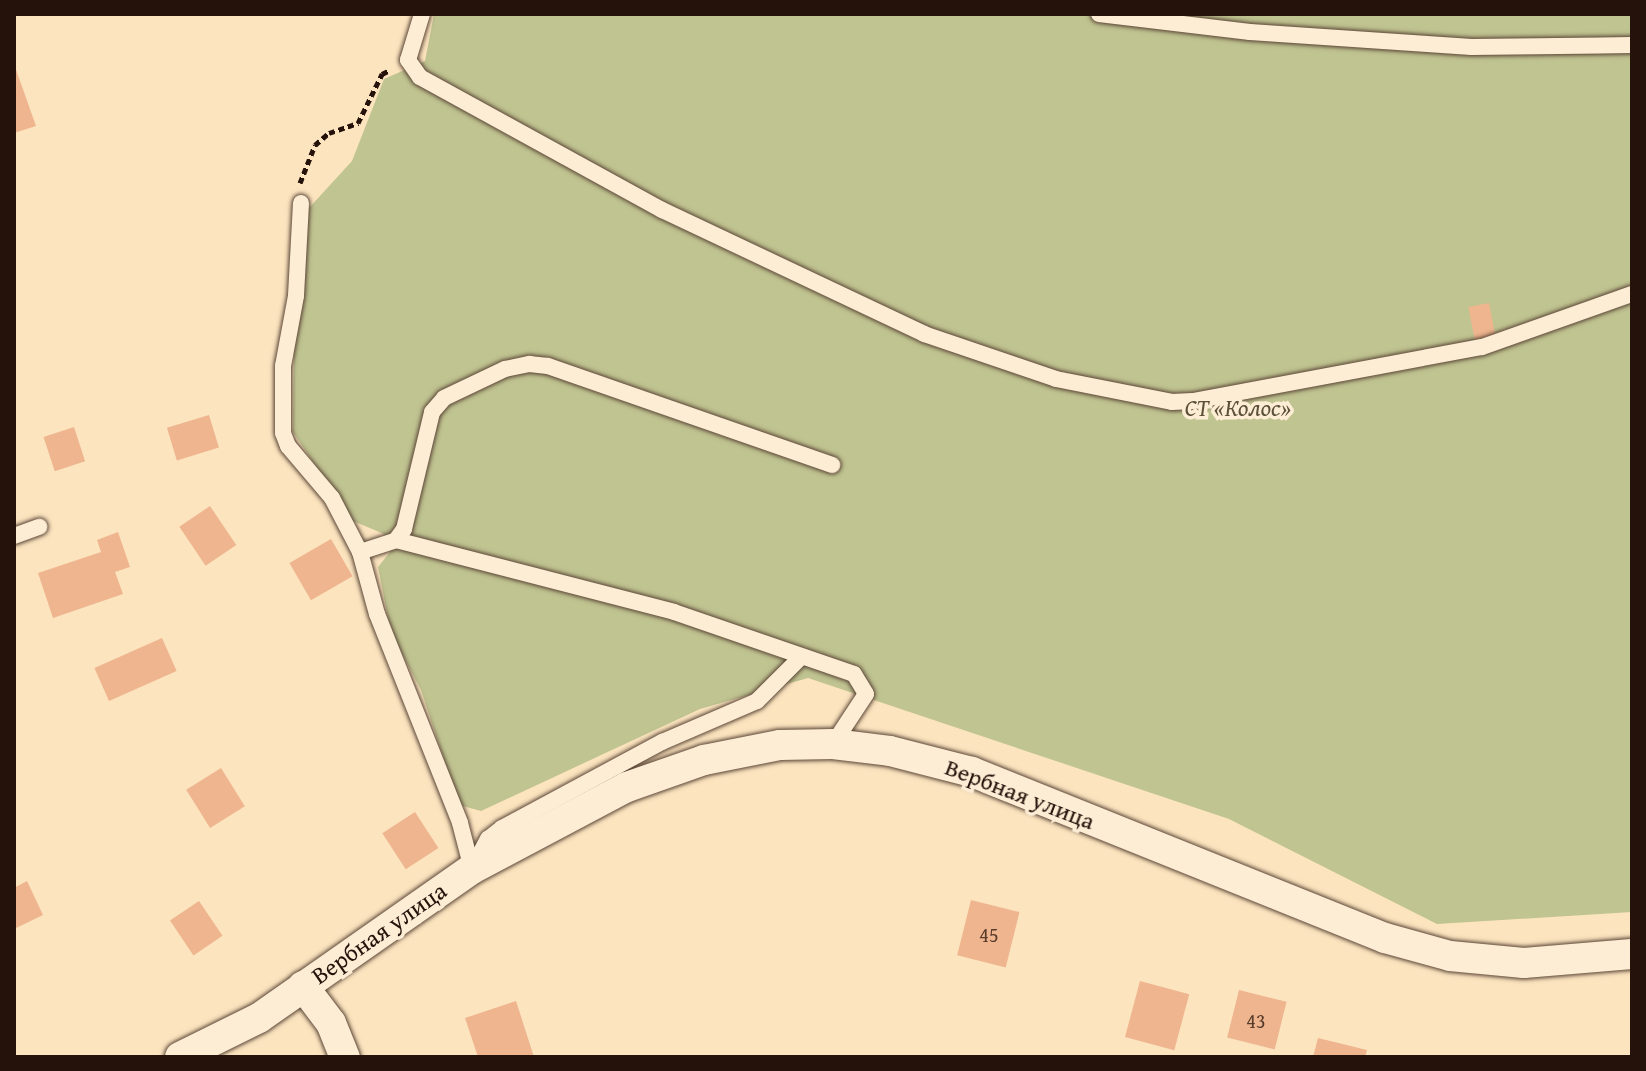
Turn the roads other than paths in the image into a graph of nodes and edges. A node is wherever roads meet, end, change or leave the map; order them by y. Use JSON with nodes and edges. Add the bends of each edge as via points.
{"nodes":[{"id":1,"x":422,"y":14,"type":"edge"},
{"id":2,"x":1099,"y":14,"type":"edge"},
{"id":3,"x":1632,"y":45,"type":"edge"},
{"id":4,"x":301,"y":203,"type":"road end"},
{"id":5,"x":1632,"y":294,"type":"edge"},
{"id":6,"x":832,"y":465,"type":"dead end"},
{"id":7,"x":39,"y":527,"type":"dead end"},
{"id":8,"x":14,"y":536,"type":"edge"},
{"id":9,"x":396,"y":540,"type":"junction"},
{"id":10,"x":360,"y":552,"type":"junction"},
{"id":11,"x":800,"y":658,"type":"junction"},
{"id":12,"x":833,"y":744,"type":"junction"},
{"id":13,"x":472,"y":869,"type":"junction"},
{"id":14,"x":1632,"y":954,"type":"edge"},
{"id":15,"x":303,"y":986,"type":"junction"},
{"id":16,"x":180,"y":1057,"type":"edge"},
{"id":17,"x":345,"y":1057,"type":"edge"}],
"edges":[{"from":1,"to":5,"type":"lane","via":[[408,60],[420,77],[662,210],[924,334],[1056,379],[1172,402],[1482,347]]},
{"from":2,"to":3,"type":"lane","via":[[1250,32],[1471,47]]},
{"from":4,"to":10,"type":"lane","via":[[296,296],[283,366],[283,433],[332,498]]},
{"from":6,"to":9,"type":"lane","via":[[548,366],[529,364],[505,369],[444,398],[432,412],[412,509]]},
{"from":7,"to":8,"type":"lane"},
{"from":9,"to":10,"type":"lane"},
{"from":9,"to":11,"type":"lane","via":[[674,612]]},
{"from":10,"to":13,"type":"lane","via":[[377,614],[460,823]]},
{"from":11,"to":12,"type":"lane","via":[[854,674],[865,686],[866,694]]},
{"from":11,"to":13,"type":"lane","via":[[757,701],[662,742],[502,828],[488,839]]},
{"from":12,"to":13,"type":"street","name":"Вербная улица","via":[[780,745],[704,760],[627,787]]},
{"from":12,"to":14,"type":"street","name":"Вербная улица","via":[[890,751],[972,772],[1370,932],[1450,956],[1524,963]]},
{"from":13,"to":15,"type":"street","name":"Вербная улица"},
{"from":15,"to":16,"type":"street","name":"Вербная улица","via":[[259,1018]]},
{"from":15,"to":17,"type":"street","via":[[331,1023]]}]}
